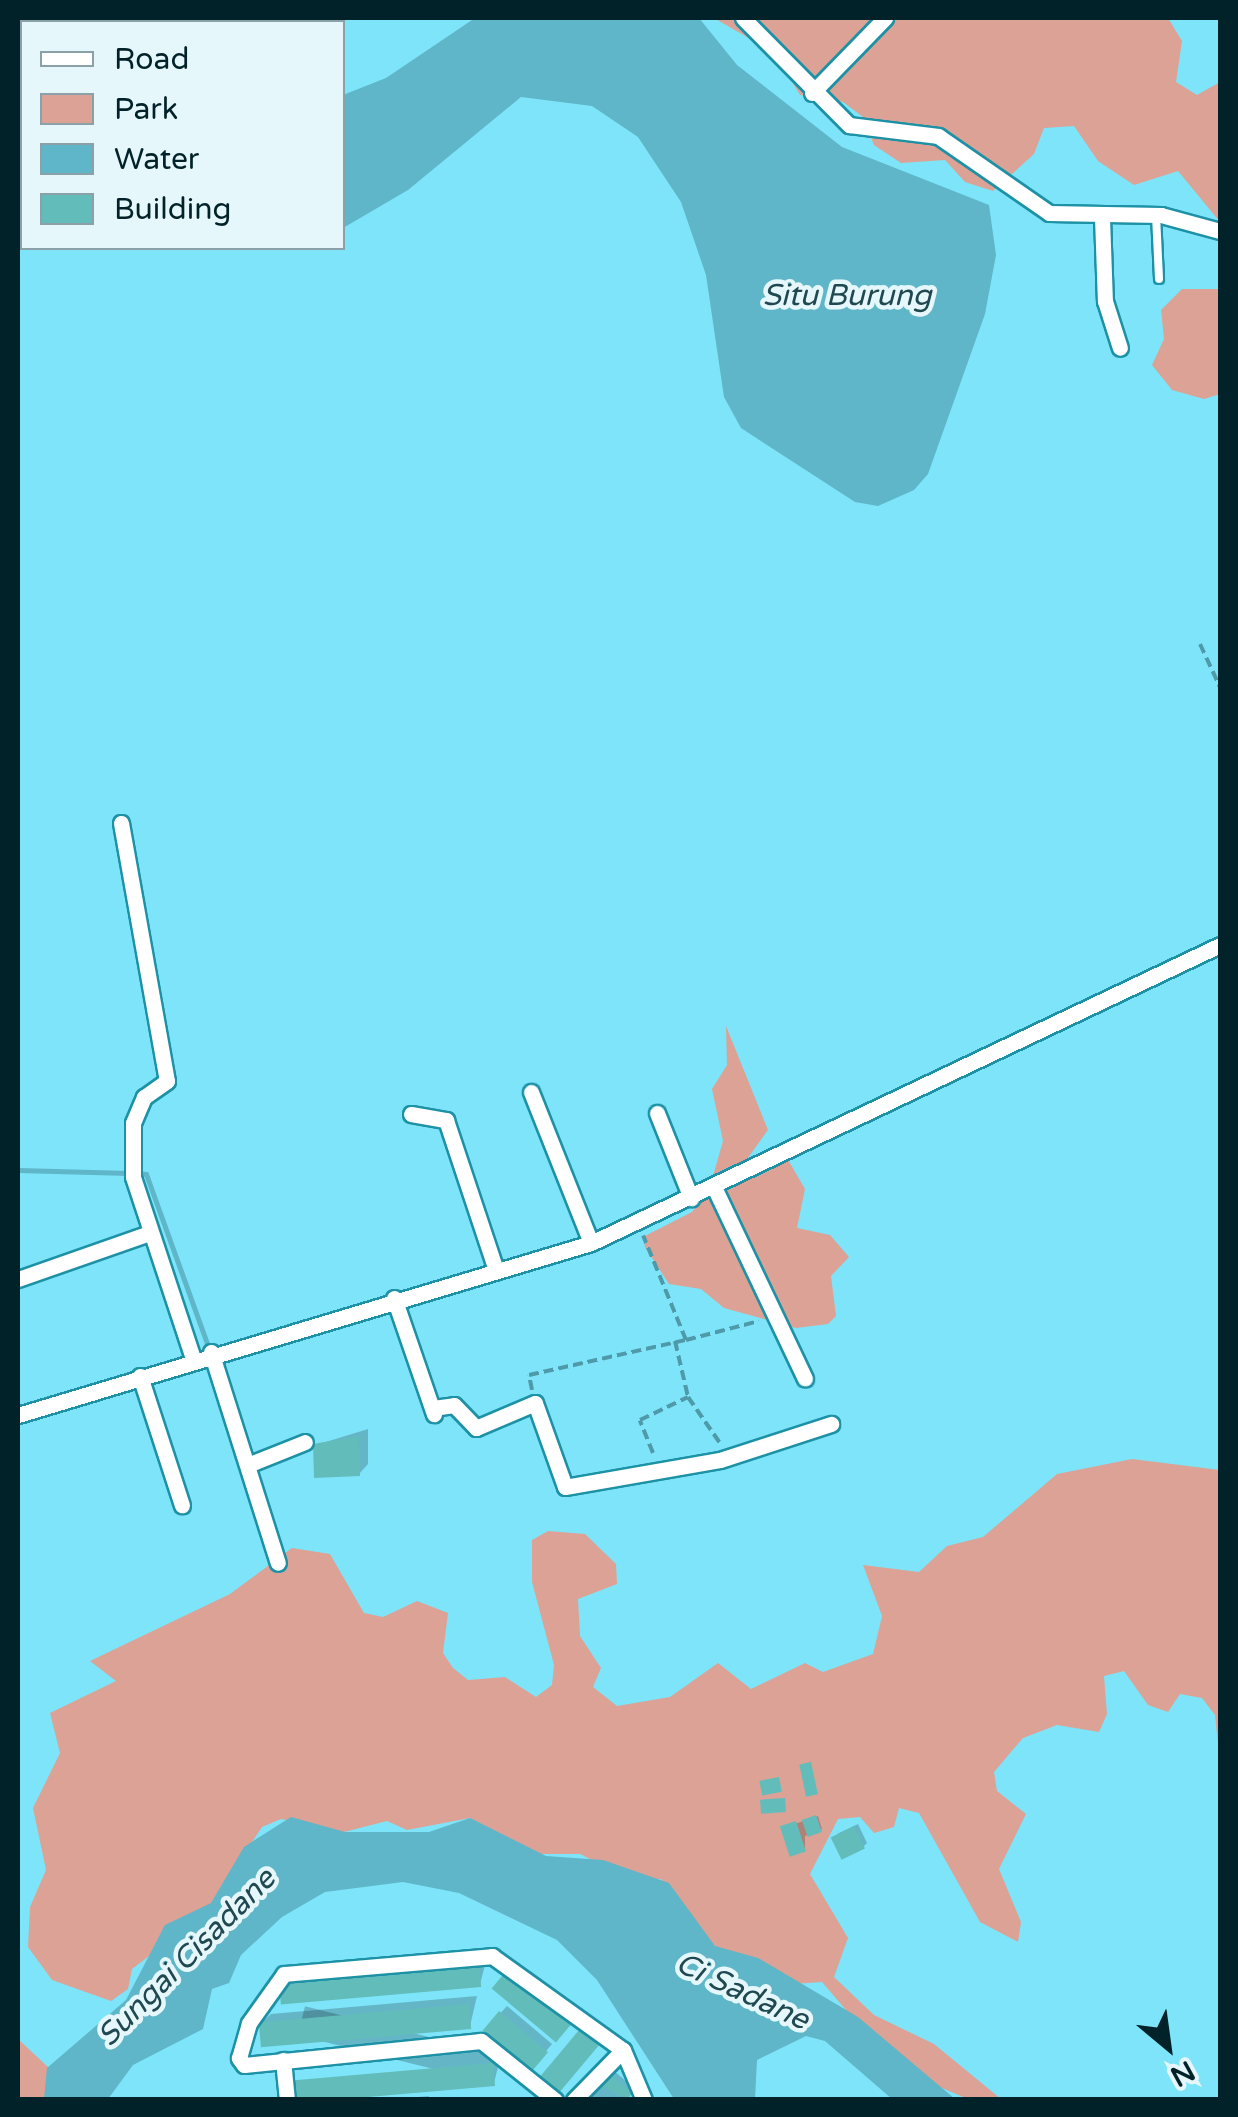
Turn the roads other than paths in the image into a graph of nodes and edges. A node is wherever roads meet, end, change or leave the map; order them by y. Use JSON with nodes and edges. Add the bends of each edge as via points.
{"nodes":[{"id":1,"x":743,"y":18,"type":"edge"},
{"id":2,"x":885,"y":18,"type":"edge"},
{"id":3,"x":812,"y":93,"type":"junction"},
{"id":4,"x":1156,"y":215,"type":"junction"},
{"id":5,"x":1102,"y":216,"type":"junction"},
{"id":6,"x":1220,"y":231,"type":"edge"},
{"id":7,"x":1159,"y":279,"type":"dead end"},
{"id":8,"x":1120,"y":348,"type":"dead end"},
{"id":9,"x":121,"y":823,"type":"dead end"},
{"id":10,"x":1220,"y":945,"type":"edge"},
{"id":11,"x":531,"y":1092,"type":"dead end"},
{"id":12,"x":411,"y":1114,"type":"dead end"},
{"id":13,"x":657,"y":1114,"type":"dead end"},
{"id":14,"x":714,"y":1188,"type":"junction"},
{"id":15,"x":691,"y":1198,"type":"junction"},
{"id":16,"x":150,"y":1233,"type":"junction"},
{"id":17,"x":590,"y":1243,"type":"junction"},
{"id":18,"x":496,"y":1270,"type":"junction"},
{"id":19,"x":18,"y":1279,"type":"edge"},
{"id":20,"x":394,"y":1298,"type":"junction"},
{"id":21,"x":211,"y":1352,"type":"junction"},
{"id":22,"x":193,"y":1358,"type":"junction"},
{"id":23,"x":140,"y":1376,"type":"junction"},
{"id":24,"x":805,"y":1380,"type":"dead end"},
{"id":25,"x":18,"y":1414,"type":"edge"},
{"id":26,"x":832,"y":1424,"type":"dead end"},
{"id":27,"x":305,"y":1442,"type":"dead end"},
{"id":28,"x":250,"y":1464,"type":"junction"},
{"id":29,"x":182,"y":1505,"type":"dead end"},
{"id":30,"x":278,"y":1563,"type":"dead end"},
{"id":31,"x":624,"y":2050,"type":"junction"},
{"id":32,"x":283,"y":2060,"type":"junction"},
{"id":33,"x":287,"y":2100,"type":"edge"},
{"id":34,"x":555,"y":2100,"type":"edge"},
{"id":35,"x":574,"y":2100,"type":"edge"},
{"id":36,"x":644,"y":2100,"type":"edge"}],
"edges":[{"from":1,"to":3,"type":"street"},
{"from":2,"to":3,"type":"street"},
{"from":3,"to":5,"type":"street","via":[[859,128],[952,142],[1049,213]]},
{"from":4,"to":5,"type":"street"},
{"from":4,"to":6,"type":"street"},
{"from":4,"to":7,"type":"lane"},
{"from":5,"to":8,"type":"street","via":[[1105,301]]},
{"from":9,"to":16,"type":"street","via":[[166,1082],[144,1097],[133,1123],[133,1176]]},
{"from":10,"to":14,"type":"street"},
{"from":11,"to":17,"type":"street"},
{"from":12,"to":18,"type":"street","via":[[446,1120]]},
{"from":13,"to":15,"type":"street"},
{"from":14,"to":15,"type":"street"},
{"from":14,"to":24,"type":"street"},
{"from":15,"to":17,"type":"street"},
{"from":16,"to":19,"type":"street"},
{"from":16,"to":22,"type":"street"},
{"from":17,"to":18,"type":"street"},
{"from":18,"to":20,"type":"street"},
{"from":20,"to":21,"type":"street"},
{"from":20,"to":26,"type":"street","via":[[434,1413],[454,1405],[476,1428],[535,1403],[565,1487],[725,1457]]},
{"from":21,"to":22,"type":"street"},
{"from":21,"to":28,"type":"street"},
{"from":22,"to":23,"type":"street"},
{"from":23,"to":25,"type":"street"},
{"from":23,"to":29,"type":"street"},
{"from":27,"to":28,"type":"street"},
{"from":28,"to":30,"type":"street"},
{"from":31,"to":32,"type":"street","via":[[492,1956],[284,1974],[249,2024],[239,2058]]},
{"from":31,"to":35,"type":"street"},
{"from":31,"to":36,"type":"street"},
{"from":32,"to":33,"type":"street"},
{"from":32,"to":34,"type":"street","via":[[481,2041]]}]}
